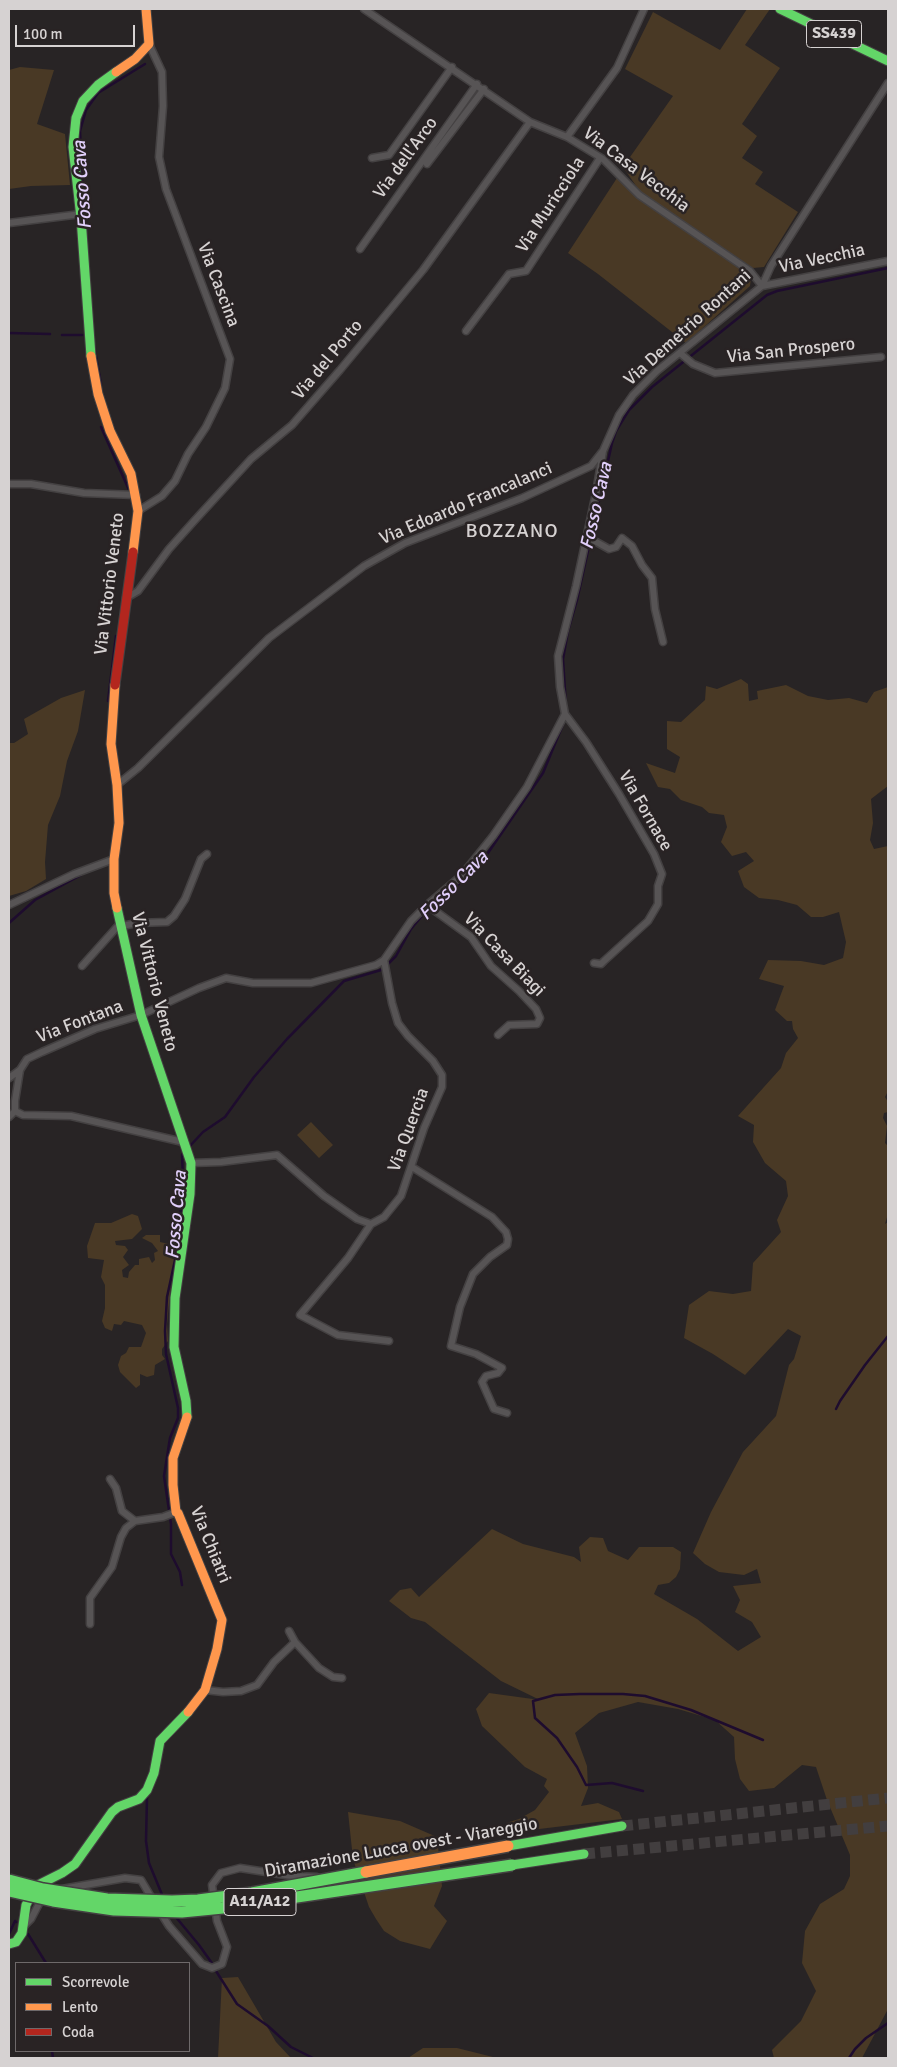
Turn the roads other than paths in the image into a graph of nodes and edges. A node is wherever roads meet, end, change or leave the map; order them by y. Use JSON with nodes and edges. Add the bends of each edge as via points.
{"nodes":[{"id":1,"x":146,"y":9,"type":"edge"},
{"id":2,"x":364,"y":9,"type":"edge"},
{"id":3,"x":644,"y":9,"type":"edge"},
{"id":4,"x":780,"y":9,"type":"edge"},
{"id":5,"x":150,"y":44,"type":"junction"},
{"id":6,"x":888,"y":61,"type":"edge"},
{"id":7,"x":452,"y":67,"type":"junction"},
{"id":8,"x":888,"y":83,"type":"edge"},
{"id":9,"x":477,"y":84,"type":"junction"},
{"id":10,"x":484,"y":89,"type":"junction"},
{"id":11,"x":530,"y":122,"type":"junction"},
{"id":12,"x":567,"y":137,"type":"junction"},
{"id":13,"x":372,"y":158,"type":"dead end"},
{"id":14,"x":600,"y":158,"type":"junction"},
{"id":15,"x":427,"y":164,"type":"dead end"},
{"id":16,"x":81,"y":214,"type":"junction"},
{"id":17,"x":9,"y":222,"type":"edge"},
{"id":18,"x":360,"y":248,"type":"dead end"},
{"id":19,"x":888,"y":261,"type":"edge"},
{"id":20,"x":762,"y":286,"type":"junction"},
{"id":21,"x":466,"y":331,"type":"dead end"},
{"id":22,"x":684,"y":357,"type":"junction"},
{"id":23,"x":881,"y":357,"type":"dead end"},
{"id":24,"x":603,"y":451,"type":"junction"},
{"id":25,"x":9,"y":484,"type":"edge"},
{"id":26,"x":136,"y":495,"type":"junction"},
{"id":27,"x":138,"y":511,"type":"junction"},
{"id":28,"x":591,"y":539,"type":"junction"},
{"id":29,"x":126,"y":598,"type":"junction"},
{"id":30,"x":663,"y":642,"type":"dead end"},
{"id":31,"x":566,"y":716,"type":"junction"},
{"id":32,"x":117,"y":785,"type":"junction"},
{"id":33,"x":206,"y":854,"type":"dead end"},
{"id":34,"x":114,"y":859,"type":"junction"},
{"id":35,"x":9,"y":905,"type":"edge"},
{"id":36,"x":428,"y":905,"type":"junction"},
{"id":37,"x":120,"y":926,"type":"junction"},
{"id":38,"x":384,"y":962,"type":"junction"},
{"id":39,"x":594,"y":963,"type":"dead end"},
{"id":40,"x":82,"y":966,"type":"dead end"},
{"id":41,"x":140,"y":1015,"type":"junction"},
{"id":42,"x":498,"y":1035,"type":"dead end"},
{"id":43,"x":20,"y":1070,"type":"junction"},
{"id":44,"x":9,"y":1078,"type":"edge"},
{"id":45,"x":15,"y":1111,"type":"junction"},
{"id":46,"x":9,"y":1117,"type":"edge"},
{"id":47,"x":187,"y":1151,"type":"junction"},
{"id":48,"x":412,"y":1167,"type":"junction"},
{"id":49,"x":371,"y":1224,"type":"junction"},
{"id":50,"x":388,"y":1341,"type":"dead end"},
{"id":51,"x":507,"y":1413,"type":"dead end"},
{"id":52,"x":110,"y":1479,"type":"dead end"},
{"id":53,"x":175,"y":1512,"type":"junction"},
{"id":54,"x":135,"y":1521,"type":"junction"},
{"id":55,"x":90,"y":1624,"type":"dead end"},
{"id":56,"x":289,"y":1631,"type":"dead end"},
{"id":57,"x":295,"y":1642,"type":"junction"},
{"id":58,"x":342,"y":1678,"type":"dead end"},
{"id":59,"x":205,"y":1690,"type":"junction"},
{"id":60,"x":622,"y":1826,"type":"tunnel mouth"},
{"id":61,"x":584,"y":1854,"type":"tunnel mouth"},
{"id":62,"x":358,"y":1878,"type":"dead end"},
{"id":63,"x":9,"y":1880,"type":"edge"},
{"id":64,"x":9,"y":1891,"type":"edge"},
{"id":65,"x":23,"y":1927,"type":"junction"},
{"id":66,"x":9,"y":1944,"type":"edge"}],
"edges":[{"from":1,"to":5,"type":"main road"},
{"from":2,"to":7,"type":"street","name":"Via Casa Vecchia"},
{"from":3,"to":12,"type":"street","via":[[617,68]]},
{"from":4,"to":6,"type":"main road","number":"SS439"},
{"from":5,"to":16,"type":"main road","name":"Via Vittorio Veneto","via":[[98,85],[83,101],[76,118],[73,147]]},
{"from":5,"to":27,"type":"street","name":"Via Cascina","via":[[162,72],[159,157],[166,189],[230,359],[225,388],[175,481],[162,496]]},
{"from":7,"to":9,"type":"street","name":"Via Casa Vecchia"},
{"from":7,"to":13,"type":"street","via":[[389,155]]},
{"from":8,"to":20,"type":"street","name":"Via Demetrio Rontani","via":[[771,266]]},
{"from":9,"to":10,"type":"street","name":"Via Casa Vecchia"},
{"from":9,"to":18,"type":"street","name":"Via dell'Arco"},
{"from":10,"to":11,"type":"street","name":"Via Casa Vecchia"},
{"from":10,"to":15,"type":"street"},
{"from":11,"to":12,"type":"street","name":"Via Casa Vecchia"},
{"from":11,"to":29,"type":"street","name":"Via del Porto","via":[[423,270],[340,370],[292,425],[251,459],[169,549],[138,591]]},
{"from":12,"to":14,"type":"street","name":"Via Casa Vecchia"},
{"from":14,"to":20,"type":"street","name":"Via Casa Vecchia","via":[[638,195],[750,270]]},
{"from":14,"to":21,"type":"street","name":"Via Muricciola","via":[[526,271],[509,274]]},
{"from":16,"to":17,"type":"street"},
{"from":16,"to":26,"type":"main road","name":"Via Vittorio Veneto","via":[[90,353],[98,394],[110,431],[131,474]]},
{"from":19,"to":20,"type":"street","name":"Via Vecchia"},
{"from":20,"to":22,"type":"street","name":"Via Demetrio Rontani"},
{"from":22,"to":23,"type":"street","name":"Via San Prospero","via":[[693,364],[723,372]]},
{"from":22,"to":24,"type":"street","name":"Via Demetrio Rontani","via":[[657,371],[633,395],[619,415]]},
{"from":24,"to":28,"type":"street","name":"Via Demetrio Rontani"},
{"from":24,"to":32,"type":"street","name":"Via Edoardo Francalanci","via":[[591,466],[522,498],[405,543],[364,566],[268,638]]},
{"from":25,"to":26,"type":"street"},
{"from":26,"to":27,"type":"main road","name":"Via Vittorio Veneto"},
{"from":27,"to":29,"type":"main road","name":"Via Vittorio Veneto"},
{"from":28,"to":30,"type":"street","via":[[609,550],[616,547],[622,538],[632,546],[652,578]]},
{"from":28,"to":31,"type":"street","name":"Via Demetrio Rontani","via":[[558,656]]},
{"from":29,"to":32,"type":"main road","name":"Via Vittorio Veneto","via":[[112,711],[111,744]]},
{"from":31,"to":36,"type":"street","via":[[527,787],[493,836],[461,876]]},
{"from":31,"to":39,"type":"street","name":"Via Fornace","via":[[619,794],[662,874],[658,904],[648,921],[601,964]]},
{"from":32,"to":34,"type":"main road","name":"Via Vittorio Veneto","via":[[119,823]]},
{"from":33,"to":37,"type":"street","via":[[185,899],[167,922]]},
{"from":34,"to":35,"type":"street"},
{"from":34,"to":37,"type":"main road","name":"Via Vittorio Veneto","via":[[114,893]]},
{"from":36,"to":38,"type":"street","via":[[411,921]]},
{"from":36,"to":42,"type":"street","name":"Via Casa Biagi","via":[[472,937],[490,966],[536,1009],[540,1018],[537,1024],[509,1025]]},
{"from":37,"to":40,"type":"street"},
{"from":37,"to":41,"type":"main road","name":"Via Vittorio Veneto","via":[[134,974]]},
{"from":38,"to":41,"type":"street","via":[[311,983],[254,983],[226,978]]},
{"from":38,"to":48,"type":"street","name":"Via Quercia","via":[[398,1024],[442,1075],[442,1087]]},
{"from":41,"to":43,"type":"street","name":"Via Fontana","via":[[95,1029],[42,1052],[27,1059]]},
{"from":41,"to":47,"type":"main road","name":"Via Vittorio Veneto"},
{"from":43,"to":44,"type":"street","name":"Via Fontana"},
{"from":43,"to":45,"type":"street"},
{"from":45,"to":46,"type":"street"},
{"from":45,"to":47,"type":"street","via":[[71,1116]]},
{"from":47,"to":49,"type":"street","via":[[221,1162],[277,1155],[324,1196]]},
{"from":47,"to":53,"type":"main road","name":"Via Chiatri","via":[[190,1194],[175,1298],[174,1347],[187,1417],[173,1458]]},
{"from":48,"to":49,"type":"street","name":"Via Quercia","via":[[401,1196],[384,1217]]},
{"from":48,"to":51,"type":"street","via":[[492,1217],[506,1232],[507,1245],[490,1256],[473,1274],[460,1307],[451,1346],[476,1354],[502,1368],[498,1373],[486,1376],[482,1382],[494,1409]]},
{"from":49,"to":50,"type":"street","name":"Via Quercia","via":[[348,1258],[300,1315],[338,1335]]},
{"from":52,"to":54,"type":"street","via":[[122,1511]]},
{"from":53,"to":54,"type":"street","via":[[163,1518]]},
{"from":53,"to":59,"type":"main road","name":"Via Chiatri","via":[[222,1620]]},
{"from":54,"to":55,"type":"street","via":[[126,1528],[112,1567],[90,1598]]},
{"from":56,"to":57,"type":"street"},
{"from":57,"to":58,"type":"street","via":[[319,1668],[333,1677]]},
{"from":57,"to":59,"type":"street","via":[[257,1685],[241,1691]]},
{"from":59,"to":65,"type":"main road","name":"Via Chiatri","via":[[186,1716],[160,1741],[147,1790],[139,1799],[118,1806],[112,1812],[75,1864],[36,1886],[26,1904]]},
{"from":60,"to":63,"type":"main road","name":"Diramazione Lucca ovest - Viareggio","number":"A11/A12","bridge":true,"via":[[198,1900],[107,1899]]},
{"from":61,"to":64,"type":"main road","name":"Diramazione Lucca ovest - Viareggio","number":"A11/A12","bridge":true,"via":[[182,1912],[114,1910]]},
{"from":62,"to":65,"type":"street","via":[[292,1876],[240,1868],[221,1873],[212,1885],[217,1921],[227,1946],[222,1964],[212,1968],[202,1964],[169,1926],[141,1880],[126,1878],[45,1894]]},
{"from":65,"to":66,"type":"main road","via":[[16,1942]]}]}
